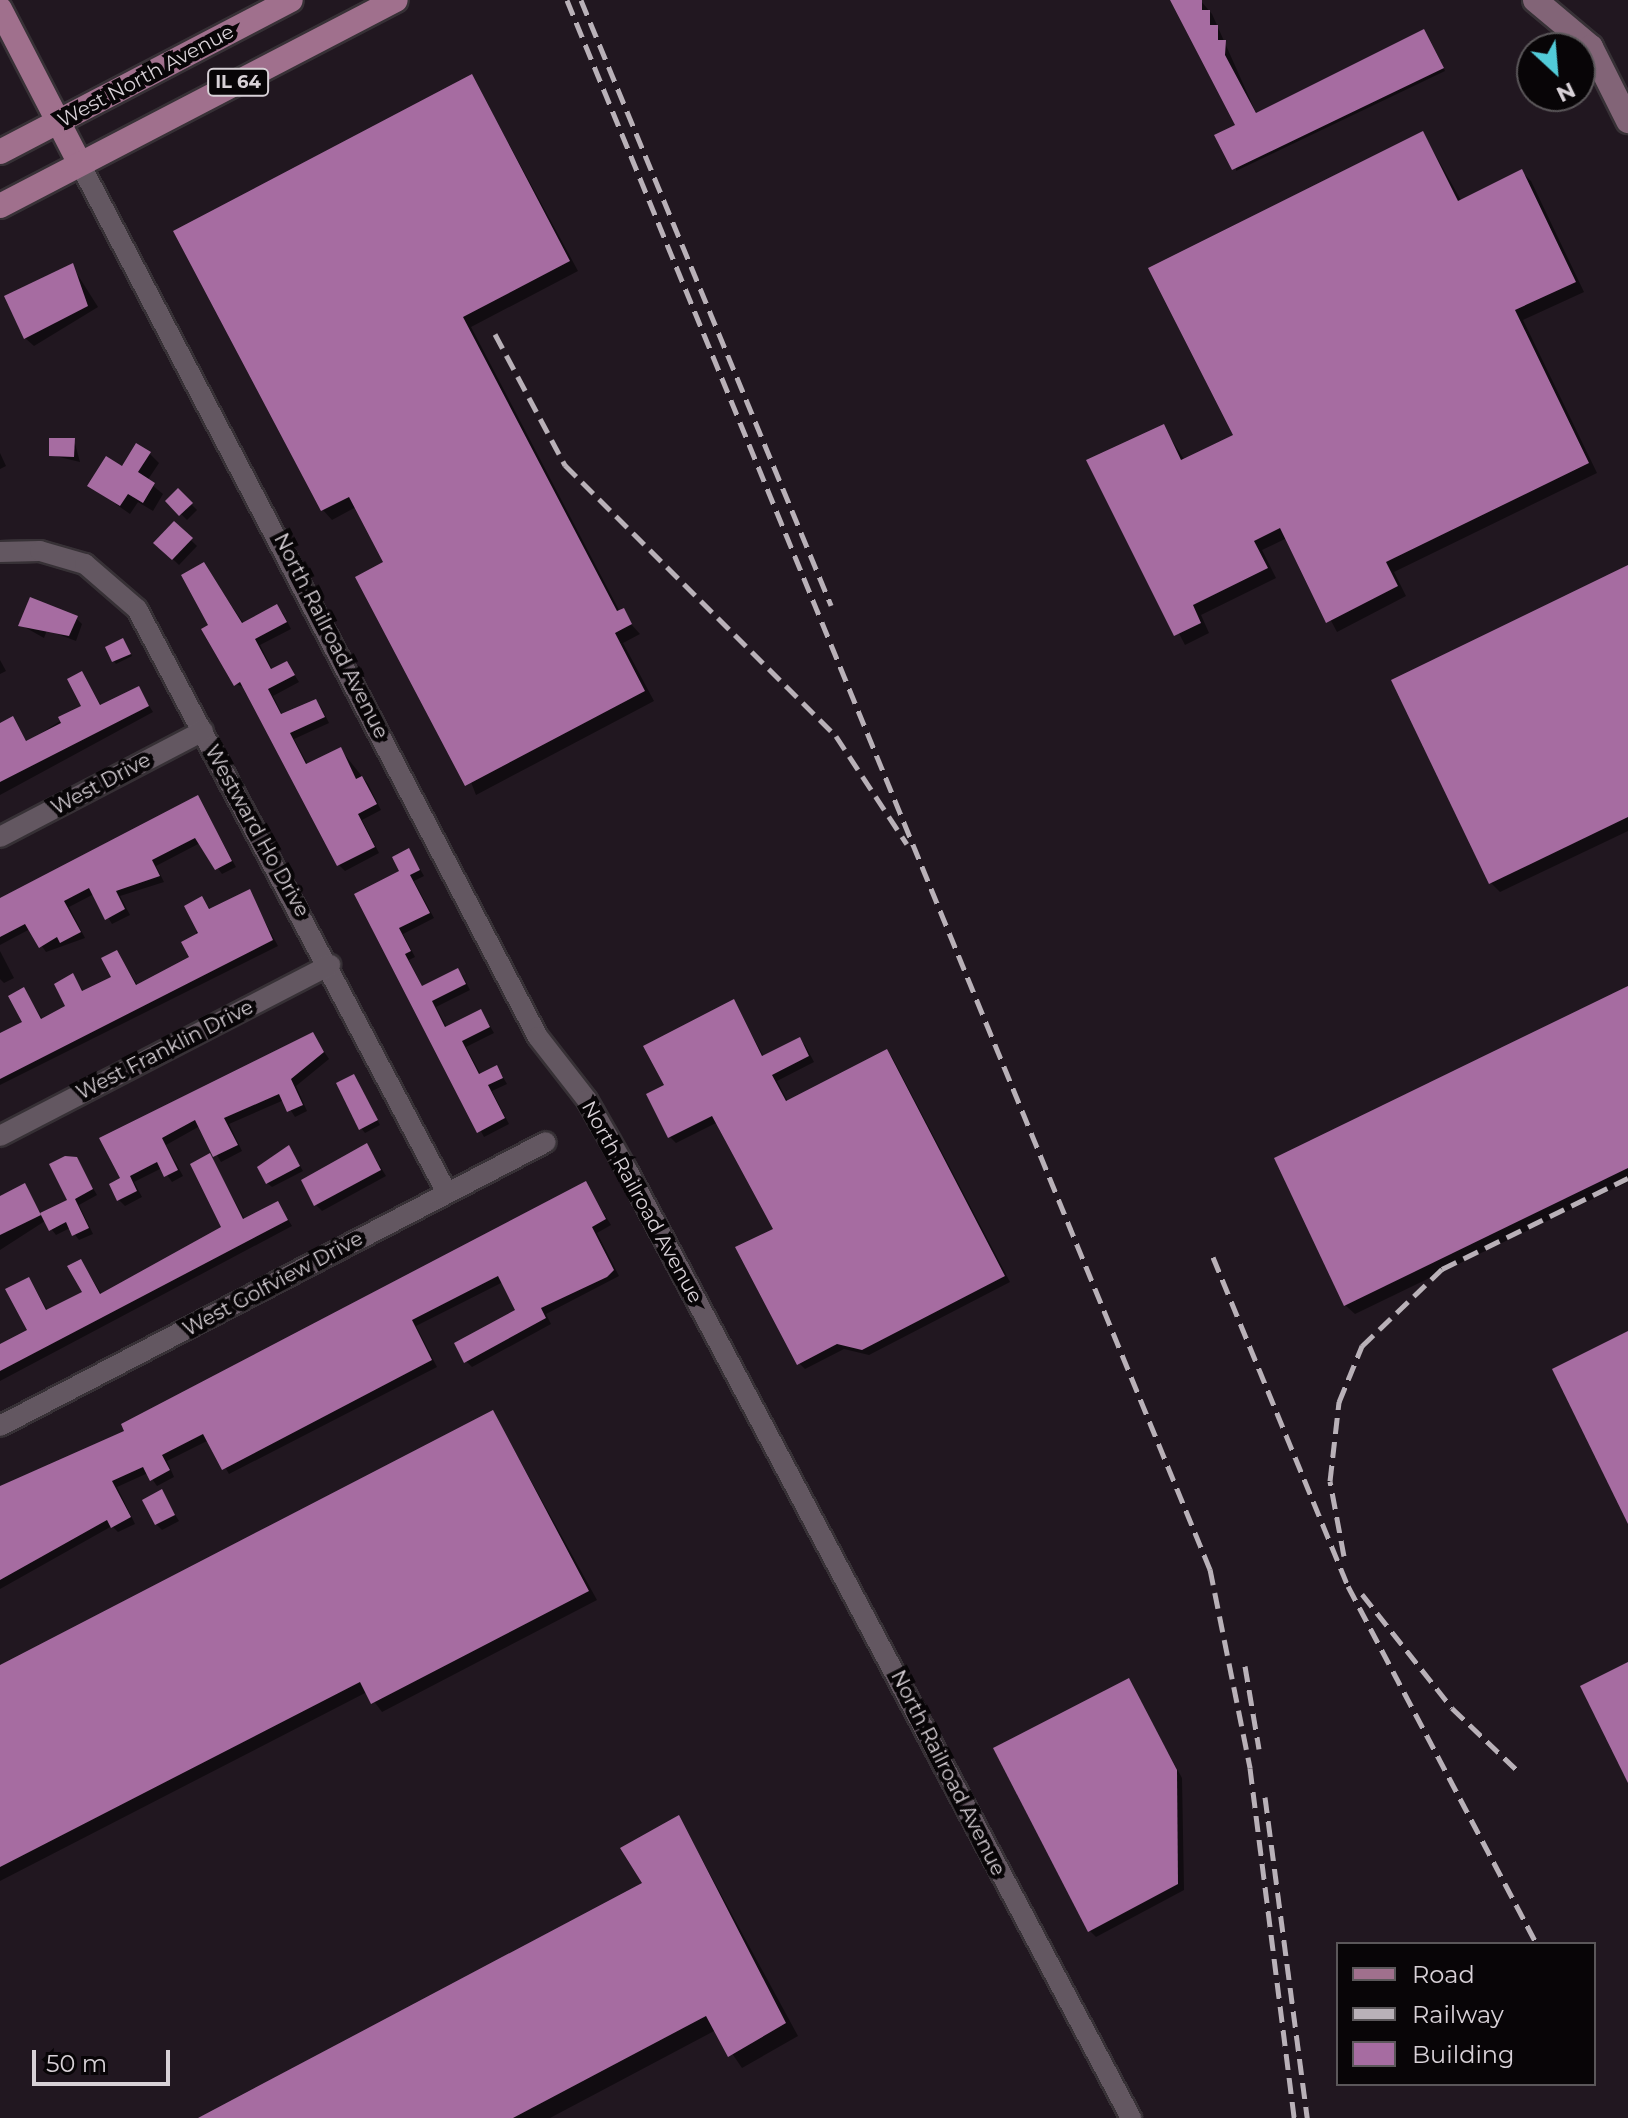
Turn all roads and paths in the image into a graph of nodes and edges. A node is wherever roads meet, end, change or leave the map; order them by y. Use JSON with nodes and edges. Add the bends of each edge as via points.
{"nodes":[{"id":1,"x":291,"y":0,"type":"edge"},
{"id":2,"x":396,"y":0,"type":"edge"},
{"id":3,"x":1535,"y":0,"type":"edge"},
{"id":4,"x":0,"y":9,"type":"edge"},
{"id":5,"x":1628,"y":121,"type":"edge"},
{"id":6,"x":58,"y":122,"type":"junction"},
{"id":7,"x":0,"y":152,"type":"edge"},
{"id":8,"x":80,"y":164,"type":"junction"},
{"id":9,"x":0,"y":206,"type":"edge"},
{"id":10,"x":0,"y":552,"type":"edge"},
{"id":11,"x":203,"y":731,"type":"junction"},
{"id":12,"x":0,"y":837,"type":"edge"},
{"id":13,"x":330,"y":965,"type":"junction"},
{"id":14,"x":0,"y":1136,"type":"edge"},
{"id":15,"x":546,"y":1142,"type":"dead end"},
{"id":16,"x":447,"y":1193,"type":"junction"},
{"id":17,"x":0,"y":1426,"type":"edge"},
{"id":18,"x":1131,"y":2118,"type":"edge"}],
"edges":[{"from":1,"to":6,"type":"main road","name":"West North Avenue","number":"IL 64"},
{"from":2,"to":8,"type":"main road","number":"IL 64"},
{"from":3,"to":5,"type":"street","via":[[1591,47]]},
{"from":4,"to":6,"type":"main road"},
{"from":6,"to":7,"type":"main road","name":"West North Avenue","number":"IL 64"},
{"from":6,"to":8,"type":"main road"},
{"from":8,"to":9,"type":"main road","number":"IL 64"},
{"from":8,"to":18,"type":"street","name":"North Railroad Avenue","via":[[538,1037],[587,1100],[627,1170]]},
{"from":10,"to":11,"type":"street","name":"Westward Ho Drive","via":[[66,557],[116,586],[137,609]]},
{"from":11,"to":12,"type":"street","name":"West Drive"},
{"from":11,"to":13,"type":"street","name":"Westward Ho Drive"},
{"from":13,"to":14,"type":"street","name":"West Franklin Drive"},
{"from":13,"to":16,"type":"street","name":"Westward Ho Drive"},
{"from":15,"to":16,"type":"street","name":"West Golfview Drive"},
{"from":16,"to":17,"type":"street","name":"West Golfview Drive"}]}
